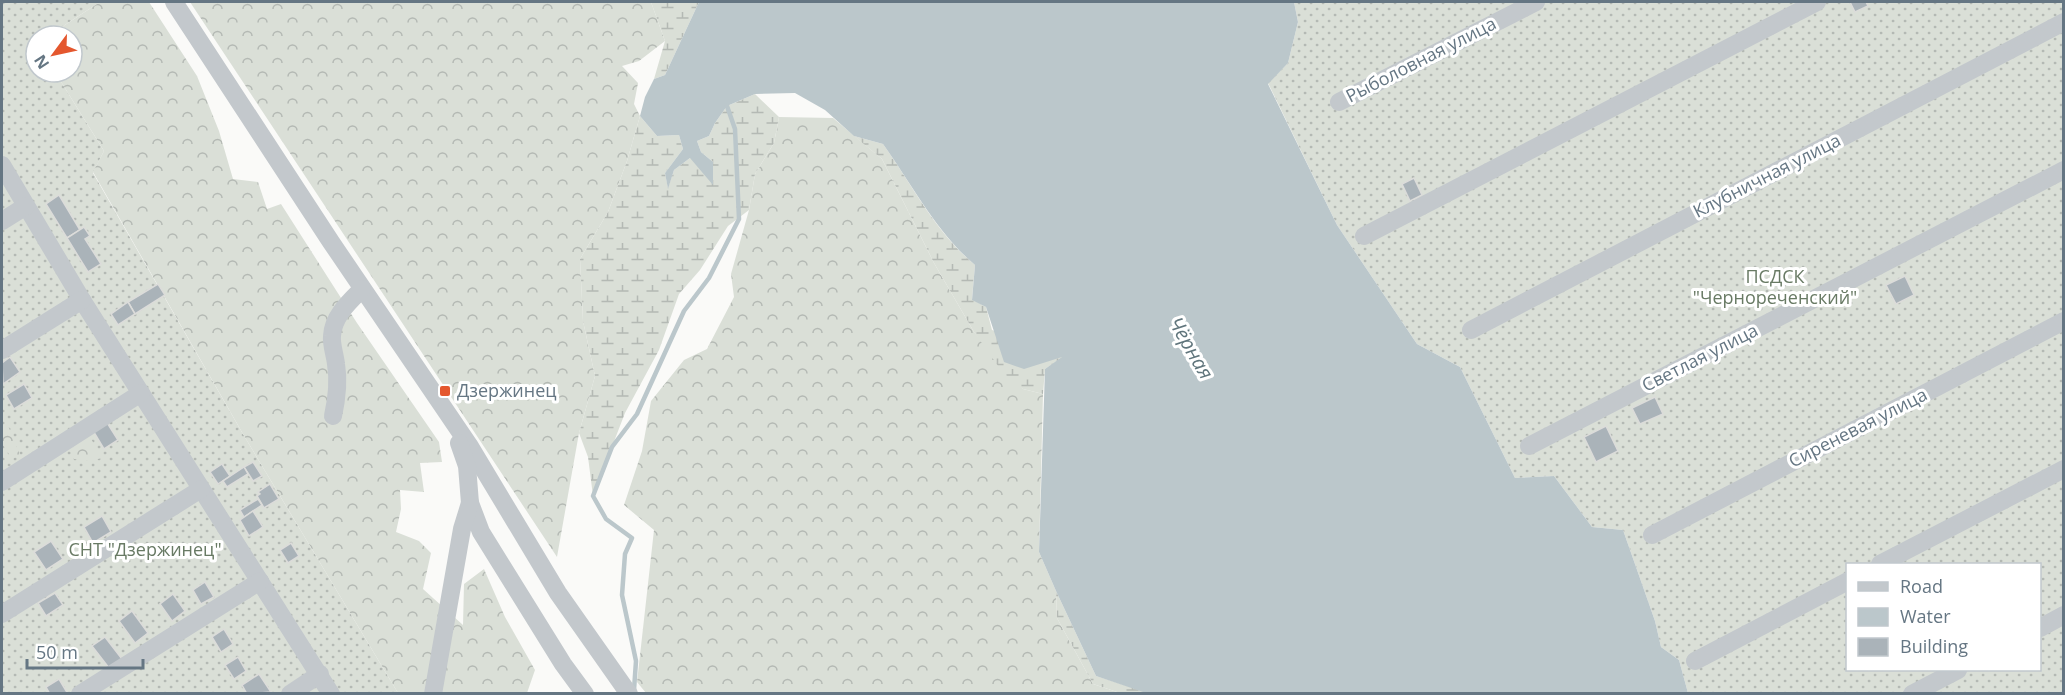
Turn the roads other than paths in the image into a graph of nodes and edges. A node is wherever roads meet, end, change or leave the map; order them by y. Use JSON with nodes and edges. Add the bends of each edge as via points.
{"nodes":[{"id":1,"x":174,"y":2,"type":"edge"},
{"id":2,"x":1536,"y":2,"type":"edge"},
{"id":3,"x":1817,"y":2,"type":"edge"},
{"id":4,"x":2064,"y":22,"type":"edge"},
{"id":5,"x":1339,"y":102,"type":"dead end"},
{"id":6,"x":2,"y":165,"type":"edge"},
{"id":7,"x":2064,"y":170,"type":"edge"},
{"id":8,"x":26,"y":206,"type":"junction"},
{"id":9,"x":2,"y":222,"type":"edge"},
{"id":10,"x":1364,"y":236,"type":"dead end"},
{"id":11,"x":362,"y":289,"type":"junction"},
{"id":12,"x":82,"y":300,"type":"junction"},
{"id":13,"x":2064,"y":321,"type":"edge"},
{"id":14,"x":1471,"y":330,"type":"dead end"},
{"id":15,"x":2,"y":351,"type":"edge"},
{"id":16,"x":141,"y":393,"type":"junction"},
{"id":17,"x":333,"y":416,"type":"dead end"},
{"id":18,"x":448,"y":416,"type":"junction"},
{"id":19,"x":1529,"y":447,"type":"dead end"},
{"id":20,"x":2064,"y":469,"type":"edge"},
{"id":21,"x":2,"y":482,"type":"edge"},
{"id":22,"x":201,"y":489,"type":"junction"},
{"id":23,"x":470,"y":503,"type":"junction"},
{"id":24,"x":1652,"y":535,"type":"dead end"},
{"id":25,"x":1882,"y":563,"type":"edge"},
{"id":26,"x":260,"y":581,"type":"junction"},
{"id":27,"x":1846,"y":582,"type":"edge"},
{"id":28,"x":2,"y":614,"type":"edge"},
{"id":29,"x":2064,"y":615,"type":"edge"},
{"id":30,"x":2041,"y":627,"type":"edge"},
{"id":31,"x":1695,"y":661,"type":"dead end"},
{"id":32,"x":1954,"y":671,"type":"edge"},
{"id":33,"x":320,"y":674,"type":"junction"},
{"id":34,"x":580,"y":688,"type":"edge"},
{"id":35,"x":81,"y":693,"type":"edge"},
{"id":36,"x":290,"y":693,"type":"edge"},
{"id":37,"x":331,"y":693,"type":"edge"},
{"id":38,"x":433,"y":693,"type":"edge"},
{"id":39,"x":629,"y":693,"type":"edge"},
{"id":40,"x":1912,"y":693,"type":"edge"}],
"edges":[{"from":1,"to":11,"type":"street"},
{"from":2,"to":5,"type":"street","name":"Рыболовная улица"},
{"from":3,"to":10,"type":"street"},
{"from":4,"to":14,"type":"street","name":"Клубничная улица"},
{"from":6,"to":8,"type":"street"},
{"from":7,"to":19,"type":"street","name":"Светлая улица"},
{"from":8,"to":9,"type":"street"},
{"from":8,"to":12,"type":"street"},
{"from":11,"to":17,"type":"street","via":[[337,318],[332,335],[338,397]]},
{"from":11,"to":18,"type":"street"},
{"from":12,"to":15,"type":"street"},
{"from":12,"to":16,"type":"street"},
{"from":13,"to":24,"type":"street","name":"Сиреневая улица"},
{"from":16,"to":21,"type":"street"},
{"from":16,"to":22,"type":"street"},
{"from":18,"to":23,"type":"street","via":[[467,466]]},
{"from":18,"to":39,"type":"street","via":[[558,593]]},
{"from":20,"to":25,"type":"street"},
{"from":22,"to":26,"type":"street"},
{"from":22,"to":28,"type":"street"},
{"from":23,"to":34,"type":"street","via":[[481,531]]},
{"from":23,"to":38,"type":"street"},
{"from":26,"to":33,"type":"street"},
{"from":26,"to":35,"type":"street"},
{"from":27,"to":31,"type":"street"},
{"from":29,"to":30,"type":"street"},
{"from":32,"to":40,"type":"street"},
{"from":33,"to":36,"type":"street"},
{"from":33,"to":37,"type":"street"}]}
